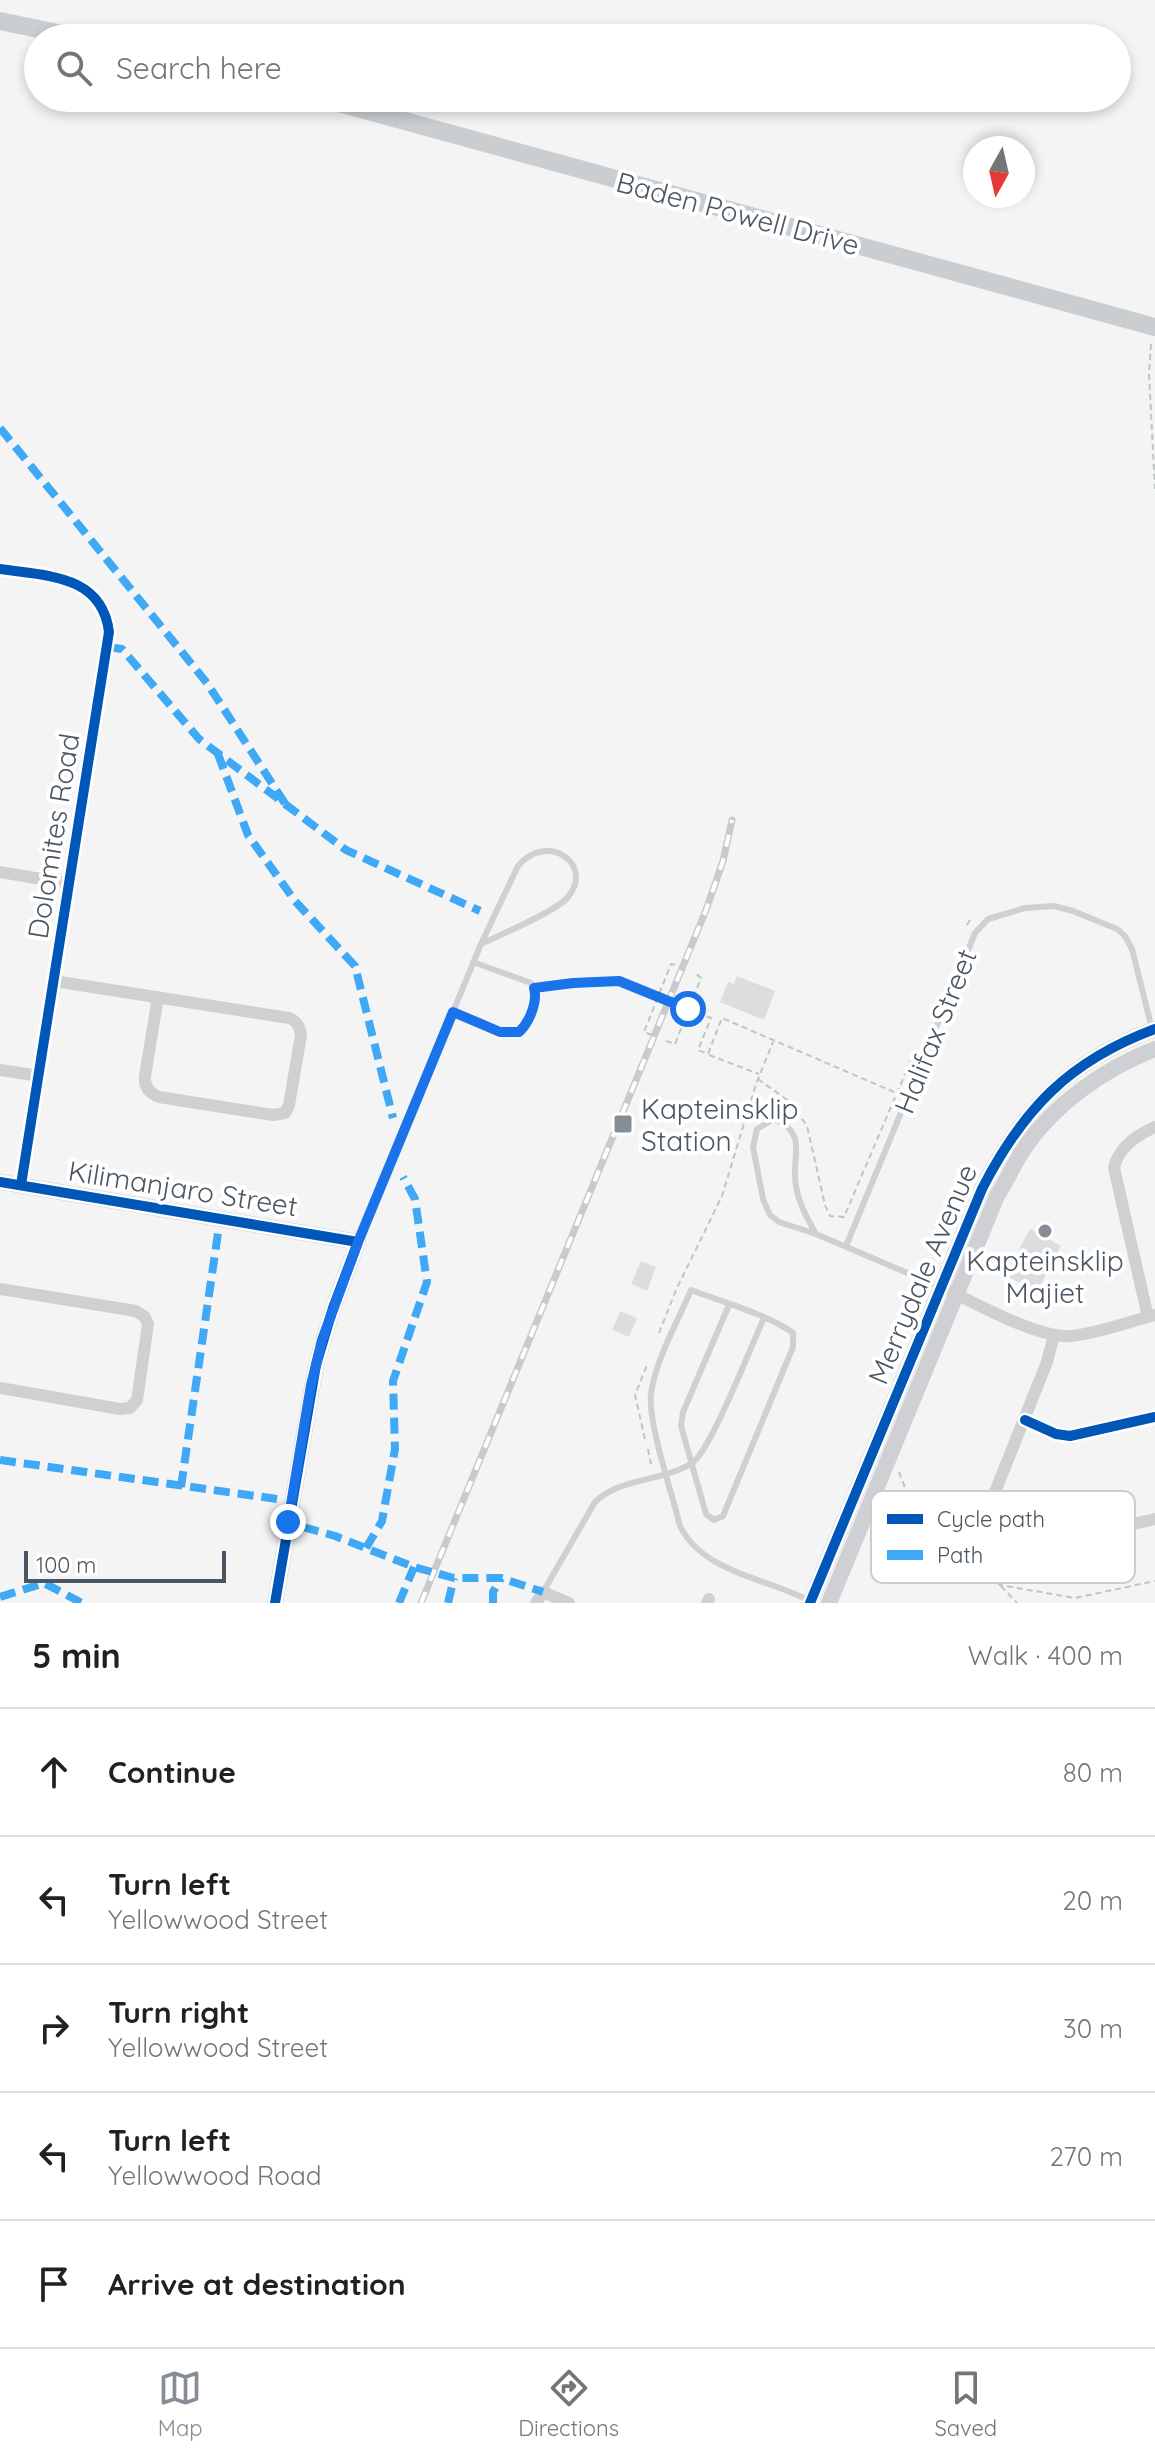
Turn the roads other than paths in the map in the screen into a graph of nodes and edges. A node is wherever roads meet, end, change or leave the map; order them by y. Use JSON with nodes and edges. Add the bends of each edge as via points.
{"nodes":[{"id":1,"x":0,"y":21,"type":"edge"},
{"id":2,"x":24,"y":26,"type":"edge"},
{"id":3,"x":370,"y":112,"type":"edge"},
{"id":4,"x":1153,"y":335,"type":"edge"},
{"id":5,"x":0,"y":569,"type":"edge"},
{"id":6,"x":0,"y":872,"type":"edge"},
{"id":7,"x":70,"y":884,"type":"junction"},
{"id":8,"x":481,"y":944,"type":"junction"},
{"id":9,"x":473,"y":962,"type":"junction"},
{"id":10,"x":54,"y":981,"type":"junction"},
{"id":11,"x":158,"y":997,"type":"junction"},
{"id":12,"x":453,"y":1012,"type":"junction"},
{"id":13,"x":1154,"y":1032,"type":"edge"},
{"id":14,"x":1155,"y":1049,"type":"edge"},
{"id":15,"x":0,"y":1070,"type":"edge"},
{"id":16,"x":39,"y":1076,"type":"junction"},
{"id":17,"x":1155,"y":1127,"type":"edge"},
{"id":18,"x":0,"y":1182,"type":"edge"},
{"id":19,"x":21,"y":1185,"type":"junction"},
{"id":20,"x":816,"y":1234,"type":"junction"},
{"id":21,"x":358,"y":1242,"type":"junction"},
{"id":22,"x":846,"y":1246,"type":"junction"},
{"id":23,"x":0,"y":1289,"type":"edge"},
{"id":24,"x":949,"y":1291,"type":"junction"},
{"id":25,"x":729,"y":1305,"type":"junction"},
{"id":26,"x":1151,"y":1316,"type":"edge"},
{"id":27,"x":764,"y":1318,"type":"junction"},
{"id":28,"x":1054,"y":1335,"type":"junction"},
{"id":29,"x":0,"y":1388,"type":"edge"},
{"id":30,"x":1155,"y":1417,"type":"edge"},
{"id":31,"x":1025,"y":1420,"type":"junction"},
{"id":32,"x":691,"y":1463,"type":"junction"},
{"id":33,"x":667,"y":1474,"type":"junction"},
{"id":34,"x":872,"y":1491,"type":"edge"},
{"id":35,"x":995,"y":1491,"type":"edge"},
{"id":36,"x":871,"y":1494,"type":"edge"},
{"id":37,"x":1155,"y":1519,"type":"edge"},
{"id":38,"x":1135,"y":1524,"type":"edge"},
{"id":39,"x":539,"y":1597,"type":"edge"},
{"id":40,"x":812,"y":1602,"type":"edge"},
{"id":41,"x":275,"y":1603,"type":"edge"},
{"id":42,"x":569,"y":1603,"type":"edge"},
{"id":43,"x":829,"y":1603,"type":"edge"}],
"edges":[{"from":1,"to":2,"type":"main road"},
{"from":3,"to":4,"type":"main road","name":"Baden Powell Drive"},
{"from":5,"to":7,"type":"street","name":"Dolomites Road","via":[[80,585],[96,598],[108,623]]},
{"from":6,"to":7,"type":"street"},
{"from":7,"to":10,"type":"street","name":"Dolomites Road"},
{"from":8,"to":8,"type":"lane","via":[[522,861],[547,850],[569,859],[574,885],[563,903]]},
{"from":8,"to":9,"type":"lane"},
{"from":9,"to":12,"type":"lane"},
{"from":9,"to":12,"type":"lane","via":[[531,983],[536,995],[526,1026],[519,1032],[500,1032]]},
{"from":10,"to":11,"type":"street"},
{"from":10,"to":16,"type":"street","name":"Dolomites Road"},
{"from":11,"to":11,"type":"street","via":[[145,1076],[150,1092],[285,1113],[301,1035],[297,1022]]},
{"from":12,"to":21,"type":"lane"},
{"from":13,"to":22,"type":"lane","name":"Halifax Street","via":[[1132,949],[1117,929],[1054,906],[988,919],[975,933]]},
{"from":13,"to":24,"type":"street","name":"Merrydale Avenue","via":[[1086,1063],[1026,1118],[982,1189]]},
{"from":14,"to":24,"type":"street","name":"Merrydale Avenue","via":[[1111,1069],[1037,1132],[997,1196]]},
{"from":15,"to":16,"type":"street"},
{"from":16,"to":19,"type":"street","name":"Dolomites Road"},
{"from":17,"to":26,"type":"street","via":[[1121,1150],[1114,1168]]},
{"from":18,"to":19,"type":"street","name":"Kilimanjaro Street"},
{"from":19,"to":21,"type":"street","name":"Kilimanjaro Street"},
{"from":20,"to":20,"type":"lane","via":[[779,1222],[765,1208],[753,1147],[764,1123],[774,1119],[794,1133],[795,1182]]},
{"from":20,"to":22,"type":"lane"},
{"from":21,"to":41,"type":"street","via":[[316,1365]]},
{"from":22,"to":24,"type":"lane"},
{"from":23,"to":29,"type":"street","via":[[136,1311],[148,1324],[137,1400],[130,1408]]},
{"from":24,"to":28,"type":"street"},
{"from":24,"to":34,"type":"street","name":"Merrydale Avenue"},
{"from":24,"to":40,"type":"street","name":"Merrydale Avenue"},
{"from":25,"to":27,"type":"lane"},
{"from":25,"to":32,"type":"lane","via":[[681,1418]]},
{"from":25,"to":33,"type":"lane","via":[[691,1290],[657,1371],[652,1418]]},
{"from":26,"to":28,"type":"street","via":[[1070,1336]]},
{"from":27,"to":32,"type":"lane","via":[[704,1451]]},
{"from":27,"to":32,"type":"lane","via":[[793,1333],[793,1347],[719,1519],[706,1514]]},
{"from":28,"to":31,"type":"street"},
{"from":30,"to":31,"type":"street","via":[[1081,1436],[1056,1434]]},
{"from":31,"to":35,"type":"street"},
{"from":32,"to":33,"type":"lane"},
{"from":33,"to":39,"type":"lane","via":[[617,1487],[595,1502]]},
{"from":33,"to":40,"type":"lane","via":[[680,1526],[698,1552]]},
{"from":36,"to":43,"type":"street","name":"Merrydale Avenue"},
{"from":37,"to":38,"type":"street"},
{"from":39,"to":42,"type":"street"}]}
